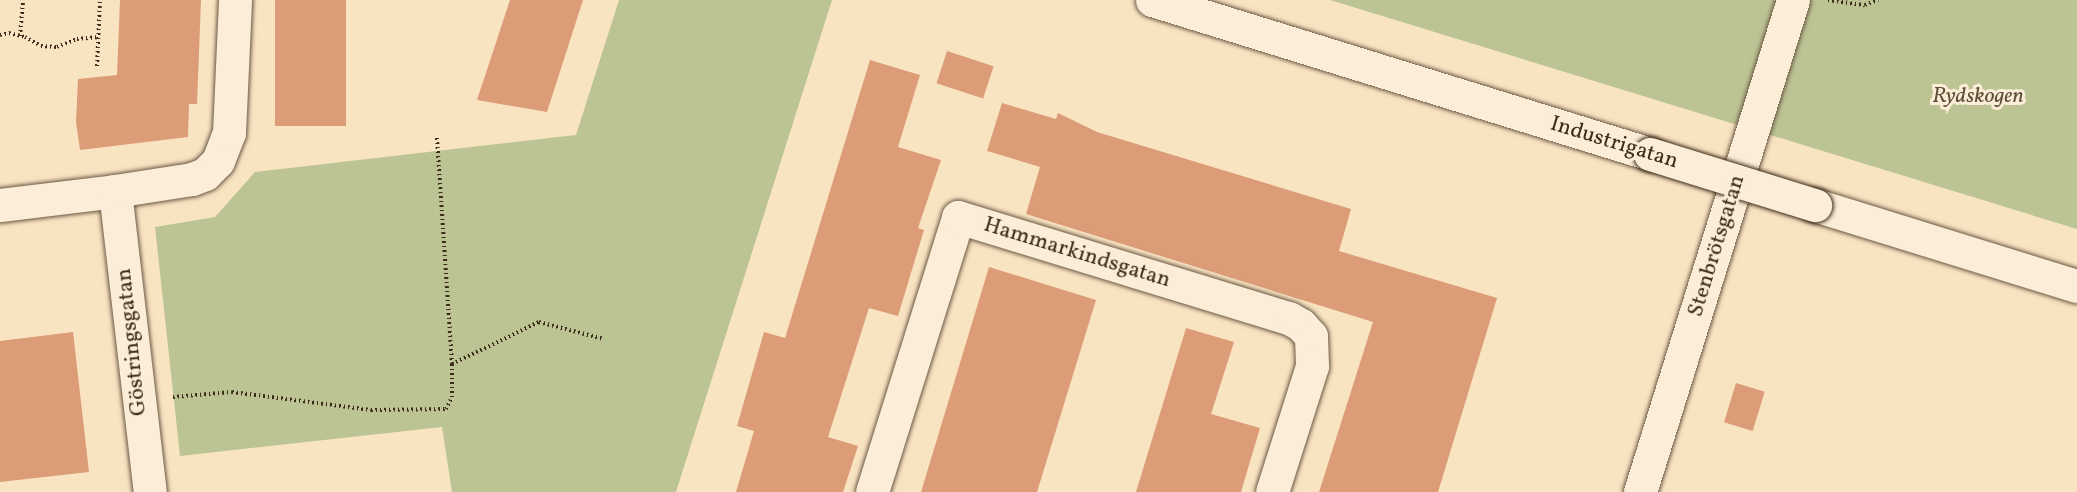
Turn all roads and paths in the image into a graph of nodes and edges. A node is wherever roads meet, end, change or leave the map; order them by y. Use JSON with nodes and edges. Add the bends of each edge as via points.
{"nodes":[{"id":1,"x":23,"y":0,"type":"edge"},
{"id":2,"x":99,"y":0,"type":"edge"},
{"id":3,"x":235,"y":0,"type":"edge"},
{"id":4,"x":1152,"y":0,"type":"edge"},
{"id":5,"x":1793,"y":0,"type":"edge"},
{"id":6,"x":1827,"y":0,"type":"edge"},
{"id":7,"x":1878,"y":0,"type":"edge"},
{"id":8,"x":0,"y":35,"type":"edge"},
{"id":9,"x":20,"y":36,"type":"junction"},
{"id":10,"x":99,"y":37,"type":"junction"},
{"id":11,"x":97,"y":66,"type":"dead end"},
{"id":12,"x":437,"y":137,"type":"dead end"},
{"id":13,"x":115,"y":191,"type":"junction"},
{"id":14,"x":0,"y":205,"type":"edge"},
{"id":15,"x":2077,"y":286,"type":"edge"},
{"id":16,"x":604,"y":339,"type":"dead end"},
{"id":17,"x":452,"y":364,"type":"junction"},
{"id":18,"x":139,"y":402,"type":"junction"},
{"id":19,"x":150,"y":492,"type":"edge"},
{"id":20,"x":872,"y":492,"type":"edge"},
{"id":21,"x":1272,"y":492,"type":"edge"},
{"id":22,"x":1640,"y":492,"type":"edge"}],
"edges":[{"from":1,"to":9,"type":"path"},
{"from":2,"to":10,"type":"path"},
{"from":3,"to":13,"type":"street","via":[[229,134],[218,161],[192,180]]},
{"from":4,"to":15,"type":"street","name":"Industrigatan","bridge":true},
{"from":5,"to":22,"type":"street","name":"Stenbrötsgatan"},
{"from":6,"to":7,"type":"path","via":[[1865,5]]},
{"from":8,"to":9,"type":"path"},
{"from":9,"to":10,"type":"path","via":[[41,46],[57,47],[77,39]]},
{"from":10,"to":11,"type":"path"},
{"from":12,"to":17,"type":"path"},
{"from":13,"to":14,"type":"street"},
{"from":13,"to":18,"type":"street","name":"Göstringsgatan"},
{"from":16,"to":17,"type":"path","via":[[539,322]]},
{"from":17,"to":18,"type":"path","via":[[452,397],[446,409],[371,410],[232,392]]},
{"from":18,"to":19,"type":"street","name":"Göstringsgatan"},
{"from":20,"to":21,"type":"street","name":"Hammarkindsgatan","via":[[958,217],[1289,318],[1301,325],[1311,336],[1312,366]]}]}
